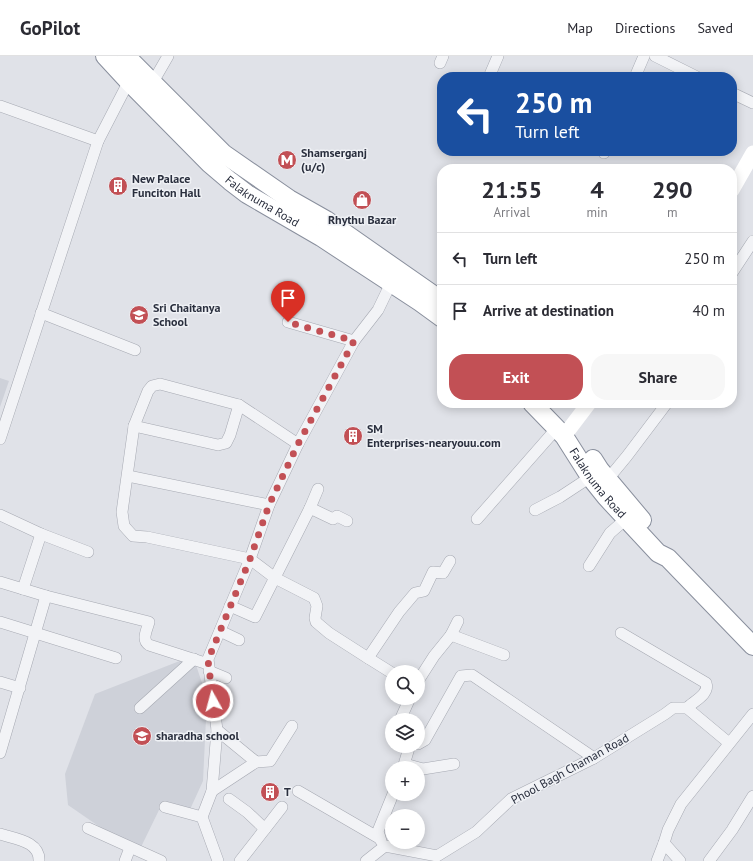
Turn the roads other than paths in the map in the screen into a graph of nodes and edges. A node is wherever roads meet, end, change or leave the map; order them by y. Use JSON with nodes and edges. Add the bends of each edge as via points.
{"nodes":[{"id":1,"x":106,"y":56,"type":"edge"},
{"id":2,"x":168,"y":56,"type":"edge"},
{"id":3,"x":498,"y":56,"type":"edge"},
{"id":4,"x":644,"y":56,"type":"edge"},
{"id":5,"x":655,"y":56,"type":"edge"},
{"id":6,"x":131,"y":68,"type":"edge"},
{"id":7,"x":490,"y":72,"type":"edge"},
{"id":8,"x":637,"y":72,"type":"edge"},
{"id":9,"x":686,"y":72,"type":"edge"},
{"id":10,"x":153,"y":82,"type":"junction"},
{"id":11,"x":737,"y":95,"type":"edge"},
{"id":12,"x":753,"y":103,"type":"edge"},
{"id":13,"x":0,"y":106,"type":"edge"},
{"id":14,"x":98,"y":141,"type":"junction"},
{"id":15,"x":753,"y":153,"type":"edge"},
{"id":16,"x":737,"y":181,"type":"edge"},
{"id":17,"x":753,"y":241,"type":"edge"},
{"id":18,"x":737,"y":265,"type":"edge"},
{"id":19,"x":396,"y":278,"type":"junction"},
{"id":20,"x":437,"y":298,"type":"edge"},
{"id":21,"x":41,"y":313,"type":"junction"},
{"id":22,"x":437,"y":314,"type":"edge"},
{"id":23,"x":288,"y":322,"type":"dead end"},
{"id":24,"x":354,"y":341,"type":"junction"},
{"id":25,"x":135,"y":350,"type":"dead end"},
{"id":26,"x":239,"y":405,"type":"junction"},
{"id":27,"x":538,"y":408,"type":"edge"},
{"id":28,"x":553,"y":408,"type":"edge"},
{"id":29,"x":584,"y":408,"type":"edge"},
{"id":30,"x":663,"y":408,"type":"edge"},
{"id":31,"x":134,"y":426,"type":"junction"},
{"id":32,"x":564,"y":430,"type":"junction"},
{"id":33,"x":0,"y":439,"type":"edge"},
{"id":34,"x":298,"y":444,"type":"junction"},
{"id":35,"x":599,"y":475,"type":"junction"},
{"id":36,"x":128,"y":476,"type":"junction"},
{"id":37,"x":318,"y":489,"type":"dead end"},
{"id":38,"x":269,"y":505,"type":"junction"},
{"id":39,"x":310,"y":508,"type":"junction"},
{"id":40,"x":535,"y":510,"type":"dead end"},
{"id":41,"x":0,"y":515,"type":"edge"},
{"id":42,"x":477,"y":519,"type":"dead end"},
{"id":43,"x":626,"y":519,"type":"junction"},
{"id":44,"x":347,"y":521,"type":"dead end"},
{"id":45,"x":40,"y":534,"type":"junction"},
{"id":46,"x":88,"y":552,"type":"dead end"},
{"id":47,"x":668,"y":558,"type":"junction"},
{"id":48,"x":250,"y":559,"type":"junction"},
{"id":49,"x":450,"y":561,"type":"dead end"},
{"id":50,"x":589,"y":566,"type":"dead end"},
{"id":51,"x":275,"y":578,"type":"junction"},
{"id":52,"x":0,"y":582,"type":"edge"},
{"id":53,"x":23,"y":589,"type":"junction"},
{"id":54,"x":46,"y":596,"type":"junction"},
{"id":55,"x":230,"y":606,"type":"junction"},
{"id":56,"x":458,"y":621,"type":"dead end"},
{"id":57,"x":0,"y":622,"type":"edge"},
{"id":58,"x":220,"y":631,"type":"junction"},
{"id":59,"x":621,"y":633,"type":"dead end"},
{"id":60,"x":35,"y":634,"type":"junction"},
{"id":61,"x":451,"y":635,"type":"junction"},
{"id":62,"x":239,"y":640,"type":"dead end"},
{"id":63,"x":753,"y":646,"type":"edge"},
{"id":64,"x":504,"y":655,"type":"dead end"},
{"id":65,"x":116,"y":658,"type":"dead end"},
{"id":66,"x":368,"y":658,"type":"junction"},
{"id":67,"x":194,"y":659,"type":"junction"},
{"id":68,"x":209,"y":668,"type":"junction"},
{"id":69,"x":385,"y":669,"type":"edge"},
{"id":70,"x":425,"y":670,"type":"edge"},
{"id":71,"x":226,"y":678,"type":"dead end"},
{"id":72,"x":0,"y":682,"type":"edge"},
{"id":73,"x":20,"y":688,"type":"junction"},
{"id":74,"x":140,"y":708,"type":"dead end"},
{"id":75,"x":686,"y":708,"type":"junction"},
{"id":76,"x":753,"y":714,"type":"edge"},
{"id":77,"x":292,"y":726,"type":"dead end"},
{"id":78,"x":217,"y":730,"type":"junction"},
{"id":79,"x":425,"y":740,"type":"edge"},
{"id":80,"x":729,"y":743,"type":"junction"},
{"id":81,"x":1,"y":746,"type":"edge"},
{"id":82,"x":594,"y":758,"type":"junction"},
{"id":83,"x":256,"y":762,"type":"junction"},
{"id":84,"x":454,"y":764,"type":"dead end"},
{"id":85,"x":425,"y":768,"type":"edge"},
{"id":86,"x":212,"y":791,"type":"junction"},
{"id":87,"x":298,"y":791,"type":"dead end"},
{"id":88,"x":753,"y":796,"type":"edge"},
{"id":89,"x":229,"y":799,"type":"dead end"},
{"id":90,"x":390,"y":801,"type":"edge"},
{"id":91,"x":165,"y":807,"type":"dead end"},
{"id":92,"x":282,"y":807,"type":"dead end"},
{"id":93,"x":202,"y":816,"type":"junction"},
{"id":94,"x":88,"y":828,"type":"dead end"},
{"id":95,"x":265,"y":829,"type":"junction"},
{"id":96,"x":0,"y":834,"type":"edge"},
{"id":97,"x":382,"y":842,"type":"junction"},
{"id":98,"x":664,"y":843,"type":"junction"},
{"id":99,"x":130,"y":848,"type":"junction"},
{"id":100,"x":439,"y":858,"type":"edge"},
{"id":101,"x":39,"y":861,"type":"edge"},
{"id":102,"x":124,"y":861,"type":"edge"},
{"id":103,"x":161,"y":861,"type":"edge"},
{"id":104,"x":218,"y":861,"type":"edge"},
{"id":105,"x":240,"y":861,"type":"edge"},
{"id":106,"x":366,"y":861,"type":"edge"},
{"id":107,"x":657,"y":861,"type":"edge"},
{"id":108,"x":680,"y":861,"type":"edge"},
{"id":109,"x":709,"y":861,"type":"edge"}],
"edges":[{"from":1,"to":6,"type":"highway","name":"Falaknuma Road"},
{"from":2,"to":10,"type":"street"},
{"from":3,"to":7,"type":"street"},
{"from":4,"to":8,"type":"street"},
{"from":5,"to":9,"type":"street"},
{"from":6,"to":10,"type":"highway","name":"Falaknuma Road"},
{"from":6,"to":14,"type":"street"},
{"from":6,"to":19,"type":"highway","name":"Falaknuma Road","via":[[210,164],[230,181],[247,194]]},
{"from":10,"to":19,"type":"highway","name":"Falaknuma Road","via":[[224,154],[289,200],[326,220]]},
{"from":11,"to":12,"type":"street"},
{"from":13,"to":14,"type":"street"},
{"from":14,"to":21,"type":"street"},
{"from":15,"to":16,"type":"main road"},
{"from":17,"to":18,"type":"street"},
{"from":19,"to":20,"type":"highway","name":"Falaknuma Road"},
{"from":19,"to":22,"type":"highway","name":"Falaknuma Road","via":[[420,302]]},
{"from":19,"to":24,"type":"street","via":[[378,310]]},
{"from":21,"to":25,"type":"street"},
{"from":21,"to":33,"type":"street"},
{"from":23,"to":24,"type":"street"},
{"from":24,"to":34,"type":"street"},
{"from":26,"to":31,"type":"street","via":[[230,435],[226,442],[218,444]]},
{"from":26,"to":31,"type":"street","via":[[160,384],[152,386],[148,391]]},
{"from":26,"to":34,"type":"street"},
{"from":27,"to":32,"type":"highway","name":"Falaknuma Road"},
{"from":28,"to":32,"type":"highway","name":"Falaknuma Road"},
{"from":29,"to":32,"type":"main road"},
{"from":30,"to":35,"type":"street","via":[[627,456]]},
{"from":31,"to":36,"type":"street"},
{"from":32,"to":35,"type":"highway","name":"Falaknuma Road"},
{"from":32,"to":42,"type":"street"},
{"from":34,"to":38,"type":"street"},
{"from":35,"to":40,"type":"street"},
{"from":35,"to":43,"type":"highway","name":"Falaknuma Road"},
{"from":35,"to":47,"type":"highway","name":"Falaknuma Road","via":[[664,544]]},
{"from":36,"to":38,"type":"street"},
{"from":36,"to":48,"type":"street","via":[[122,512],[124,526],[133,536]]},
{"from":37,"to":39,"type":"street"},
{"from":38,"to":48,"type":"street"},
{"from":39,"to":44,"type":"street"},
{"from":39,"to":51,"type":"street"},
{"from":41,"to":45,"type":"street"},
{"from":43,"to":47,"type":"highway","name":"Falaknuma Road","via":[[658,554]]},
{"from":43,"to":50,"type":"street","via":[[610,533]]},
{"from":45,"to":46,"type":"street"},
{"from":45,"to":53,"type":"street"},
{"from":47,"to":63,"type":"highway","name":"Falaknuma Road"},
{"from":48,"to":51,"type":"street"},
{"from":48,"to":55,"type":"street"},
{"from":49,"to":66,"type":"street","via":[[444,573],[433,572],[424,591],[415,592]]},
{"from":51,"to":55,"type":"street","via":[[255,617]]},
{"from":51,"to":66,"type":"street","via":[[314,598],[317,606],[316,622]]},
{"from":52,"to":53,"type":"street"},
{"from":53,"to":54,"type":"street"},
{"from":54,"to":60,"type":"street"},
{"from":54,"to":67,"type":"street","via":[[149,622],[144,639],[146,643]]},
{"from":55,"to":58,"type":"street"},
{"from":56,"to":61,"type":"street"},
{"from":57,"to":60,"type":"street"},
{"from":58,"to":62,"type":"street"},
{"from":58,"to":68,"type":"street","via":[[208,660]]},
{"from":59,"to":75,"type":"street","via":[[706,683],[706,692]]},
{"from":60,"to":65,"type":"street"},
{"from":60,"to":73,"type":"street"},
{"from":61,"to":64,"type":"street"},
{"from":61,"to":70,"type":"street"},
{"from":66,"to":69,"type":"street"},
{"from":67,"to":68,"type":"street"},
{"from":67,"to":74,"type":"street"},
{"from":68,"to":71,"type":"street"},
{"from":68,"to":78,"type":"street"},
{"from":72,"to":73,"type":"street"},
{"from":73,"to":81,"type":"street"},
{"from":75,"to":80,"type":"street"},
{"from":75,"to":82,"type":"street","name":"Phool Bagh Chaman Road","via":[[673,708]]},
{"from":76,"to":80,"type":"street"},
{"from":77,"to":83,"type":"street","via":[[270,761]]},
{"from":78,"to":83,"type":"street"},
{"from":78,"to":86,"type":"street"},
{"from":79,"to":82,"type":"street","via":[[461,676],[472,675]]},
{"from":80,"to":98,"type":"street","via":[[681,804]]},
{"from":82,"to":100,"type":"street","name":"Phool Bagh Chaman Road","via":[[511,799],[476,832]]},
{"from":83,"to":86,"type":"street"},
{"from":84,"to":85,"type":"street"},
{"from":86,"to":93,"type":"street"},
{"from":87,"to":97,"type":"street","name":"Phool Bagh Chaman Road"},
{"from":88,"to":109,"type":"street"},
{"from":89,"to":95,"type":"street"},
{"from":90,"to":97,"type":"street","via":[[378,831]]},
{"from":91,"to":93,"type":"street"},
{"from":92,"to":95,"type":"street"},
{"from":93,"to":104,"type":"street"},
{"from":94,"to":99,"type":"street"},
{"from":95,"to":105,"type":"street"},
{"from":96,"to":101,"type":"street","via":[[36,848]]},
{"from":97,"to":100,"type":"street","name":"Phool Bagh Chaman Road"},
{"from":97,"to":106,"type":"street"},
{"from":98,"to":107,"type":"street"},
{"from":98,"to":108,"type":"street"},
{"from":99,"to":102,"type":"street"},
{"from":99,"to":103,"type":"street"}]}
